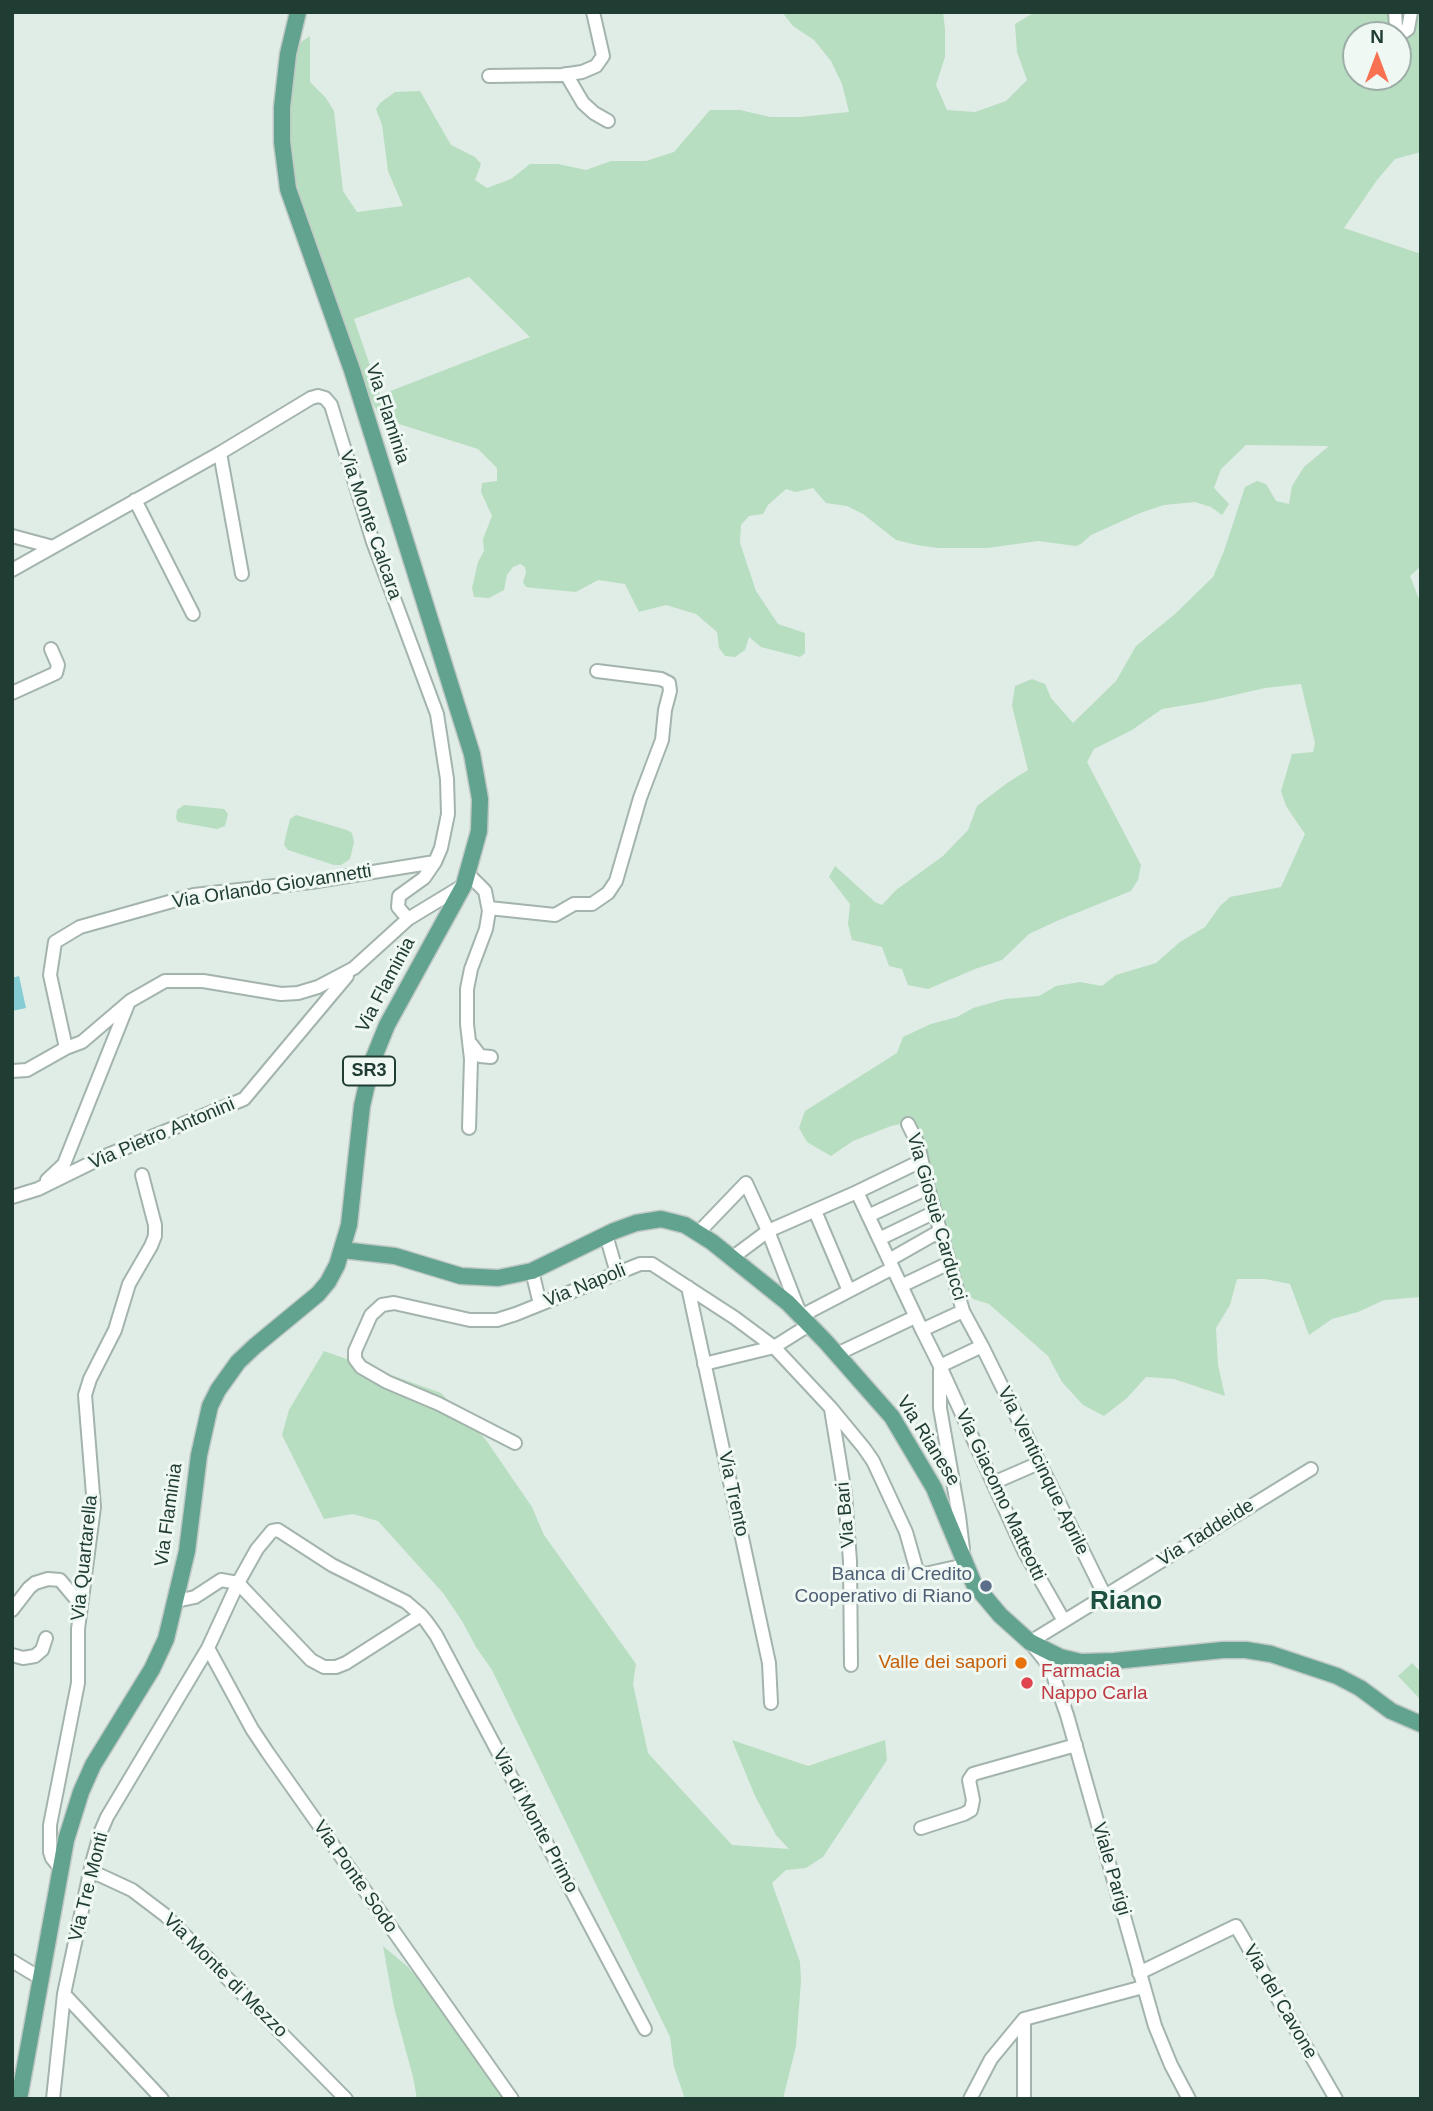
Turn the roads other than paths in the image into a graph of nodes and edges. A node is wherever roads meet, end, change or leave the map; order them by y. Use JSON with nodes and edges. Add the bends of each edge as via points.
{"nodes":[{"id":1,"x":298,"y":12,"type":"edge"},
{"id":2,"x":593,"y":12,"type":"edge"},
{"id":3,"x":1395,"y":12,"type":"edge"},
{"id":4,"x":1411,"y":12,"type":"edge"},
{"id":5,"x":566,"y":74,"type":"junction"},
{"id":6,"x":489,"y":76,"type":"dead end"},
{"id":7,"x":607,"y":121,"type":"dead end"},
{"id":8,"x":220,"y":453,"type":"junction"},
{"id":9,"x":135,"y":500,"type":"junction"},
{"id":10,"x":12,"y":536,"type":"edge"},
{"id":11,"x":53,"y":547,"type":"junction"},
{"id":12,"x":12,"y":570,"type":"edge"},
{"id":13,"x":243,"y":574,"type":"dead end"},
{"id":14,"x":193,"y":614,"type":"dead end"},
{"id":15,"x":51,"y":649,"type":"dead end"},
{"id":16,"x":597,"y":671,"type":"dead end"},
{"id":17,"x":12,"y":693,"type":"edge"},
{"id":18,"x":435,"y":862,"type":"junction"},
{"id":19,"x":466,"y":879,"type":"junction"},
{"id":20,"x":489,"y":908,"type":"junction"},
{"id":21,"x":408,"y":919,"type":"junction"},
{"id":22,"x":354,"y":968,"type":"junction"},
{"id":23,"x":130,"y":1001,"type":"junction"},
{"id":24,"x":470,"y":1041,"type":"junction"},
{"id":25,"x":66,"y":1048,"type":"junction"},
{"id":26,"x":491,"y":1057,"type":"dead end"},
{"id":27,"x":12,"y":1071,"type":"edge"},
{"id":28,"x":908,"y":1124,"type":"dead end"},
{"id":29,"x":469,"y":1128,"type":"dead end"},
{"id":30,"x":921,"y":1161,"type":"junction"},
{"id":31,"x":142,"y":1175,"type":"dead end"},
{"id":32,"x":928,"y":1188,"type":"junction"},
{"id":33,"x":38,"y":1189,"type":"junction"},
{"id":34,"x":857,"y":1192,"type":"junction"},
{"id":35,"x":12,"y":1197,"type":"edge"},
{"id":36,"x":815,"y":1211,"type":"junction"},
{"id":37,"x":935,"y":1212,"type":"junction"},
{"id":38,"x":868,"y":1216,"type":"junction"},
{"id":39,"x":768,"y":1231,"type":"junction"},
{"id":40,"x":940,"y":1231,"type":"junction"},
{"id":41,"x":699,"y":1232,"type":"junction"},
{"id":42,"x":606,"y":1235,"type":"junction"},
{"id":43,"x":879,"y":1239,"type":"junction"},
{"id":44,"x":342,"y":1250,"type":"junction"},
{"id":45,"x":733,"y":1257,"type":"junction"},
{"id":46,"x":949,"y":1263,"type":"junction"},
{"id":47,"x":891,"y":1264,"type":"junction"},
{"id":48,"x":532,"y":1271,"type":"junction"},
{"id":49,"x":617,"y":1273,"type":"junction"},
{"id":50,"x":901,"y":1286,"type":"junction"},
{"id":51,"x":688,"y":1287,"type":"junction"},
{"id":52,"x":849,"y":1291,"type":"junction"},
{"id":53,"x":540,"y":1304,"type":"junction"},
{"id":54,"x":963,"y":1311,"type":"junction"},
{"id":55,"x":915,"y":1317,"type":"junction"},
{"id":56,"x":805,"y":1320,"type":"junction"},
{"id":57,"x":922,"y":1330,"type":"junction"},
{"id":58,"x":982,"y":1346,"type":"junction"},
{"id":59,"x":774,"y":1348,"type":"junction"},
{"id":60,"x":837,"y":1354,"type":"junction"},
{"id":61,"x":705,"y":1364,"type":"junction"},
{"id":62,"x":940,"y":1366,"type":"junction"},
{"id":63,"x":831,"y":1408,"type":"junction"},
{"id":64,"x":515,"y":1443,"type":"dead end"},
{"id":65,"x":1039,"y":1463,"type":"junction"},
{"id":66,"x":1311,"y":1469,"type":"dead end"},
{"id":67,"x":993,"y":1483,"type":"junction"},
{"id":68,"x":276,"y":1530,"type":"joint"},
{"id":69,"x":964,"y":1563,"type":"junction"},
{"id":70,"x":238,"y":1583,"type":"junction"},
{"id":71,"x":1105,"y":1596,"type":"junction"},
{"id":72,"x":176,"y":1601,"type":"junction"},
{"id":73,"x":15,"y":1602,"type":"edge"},
{"id":74,"x":81,"y":1605,"type":"junction"},
{"id":75,"x":421,"y":1615,"type":"junction"},
{"id":76,"x":1064,"y":1621,"type":"junction"},
{"id":77,"x":46,"y":1638,"type":"dead end"},
{"id":78,"x":1030,"y":1642,"type":"junction"},
{"id":79,"x":208,"y":1648,"type":"junction"},
{"id":80,"x":12,"y":1655,"type":"edge"},
{"id":81,"x":850,"y":1665,"type":"dead end"},
{"id":82,"x":771,"y":1703,"type":"dead end"},
{"id":83,"x":1421,"y":1724,"type":"edge"},
{"id":84,"x":1076,"y":1745,"type":"junction"},
{"id":85,"x":921,"y":1828,"type":"dead end"},
{"id":86,"x":60,"y":1868,"type":"junction"},
{"id":87,"x":91,"y":1871,"type":"junction"},
{"id":88,"x":12,"y":1961,"type":"edge"},
{"id":89,"x":1139,"y":1973,"type":"junction"},
{"id":90,"x":40,"y":1978,"type":"junction"},
{"id":91,"x":1143,"y":1987,"type":"junction"},
{"id":92,"x":64,"y":1994,"type":"junction"},
{"id":93,"x":1024,"y":2019,"type":"junction"},
{"id":94,"x":645,"y":2029,"type":"dead end"},
{"id":95,"x":19,"y":2099,"type":"edge"},
{"id":96,"x":53,"y":2099,"type":"edge"},
{"id":97,"x":162,"y":2099,"type":"edge"},
{"id":98,"x":346,"y":2099,"type":"edge"},
{"id":99,"x":512,"y":2099,"type":"edge"},
{"id":100,"x":970,"y":2099,"type":"edge"},
{"id":101,"x":1024,"y":2099,"type":"edge"},
{"id":102,"x":1189,"y":2099,"type":"edge"},
{"id":103,"x":1336,"y":2099,"type":"edge"}],
"edges":[{"from":1,"to":19,"type":"main road","name":"Via Flaminia","number":"SR3","via":[[282,107],[285,177],[352,370],[472,754],[480,811]]},
{"from":2,"to":5,"type":"street","via":[[603,56],[593,68]]},
{"from":3,"to":4,"type":"street","via":[[1395,27],[1402,33],[1408,29]]},
{"from":5,"to":6,"type":"street"},
{"from":5,"to":7,"type":"street","via":[[583,103]]},
{"from":8,"to":9,"type":"street","name":"Via Monte Calcara"},
{"from":8,"to":13,"type":"street"},
{"from":8,"to":18,"type":"street","name":"Via Monte Calcara","via":[[311,398],[323,397],[331,405],[373,542],[437,714],[448,801],[446,832]]},
{"from":9,"to":11,"type":"street","name":"Via Monte Calcara"},
{"from":9,"to":14,"type":"street"},
{"from":10,"to":11,"type":"street"},
{"from":11,"to":12,"type":"street","name":"Via Monte Calcara"},
{"from":15,"to":17,"type":"street","via":[[58,665],[56,673]]},
{"from":16,"to":20,"type":"street","via":[[661,679],[669,683],[670,691],[662,740],[616,881],[592,904],[574,904],[555,915]]},
{"from":18,"to":21,"type":"street","name":"Via Monte Calcara","via":[[399,896],[398,907]]},
{"from":18,"to":25,"type":"street","name":"Via Orlando Giovannetti","via":[[194,895],[80,927],[55,942],[50,975]]},
{"from":19,"to":20,"type":"street","via":[[485,891]]},
{"from":19,"to":21,"type":"street"},
{"from":19,"to":44,"type":"main road","name":"Via Flaminia","number":"SR3","via":[[375,1053],[362,1106]]},
{"from":20,"to":24,"type":"street","via":[[468,981]]},
{"from":21,"to":22,"type":"street","name":"Via Pietro Antonini"},
{"from":22,"to":23,"type":"street","name":"Via Pietro Antonini","via":[[298,993],[165,981]]},
{"from":22,"to":33,"type":"street","name":"Via Pietro Antonini","via":[[244,1099]]},
{"from":23,"to":25,"type":"street","name":"Via Pietro Antonini","via":[[82,1042]]},
{"from":23,"to":33,"type":"street","name":"Via Pietro Antonini","via":[[64,1164]]},
{"from":24,"to":26,"type":"street","via":[[480,1056]]},
{"from":24,"to":29,"type":"street"},
{"from":25,"to":27,"type":"street","name":"Via Pietro Antonini","via":[[27,1070]]},
{"from":28,"to":30,"type":"street","name":"Via Giosuè Carducci"},
{"from":30,"to":32,"type":"street","name":"Via Giosuè Carducci"},
{"from":30,"to":34,"type":"street"},
{"from":31,"to":74,"type":"street","name":"Via Quartarella","via":[[155,1236],[129,1284],[115,1330],[85,1395],[94,1507]]},
{"from":32,"to":37,"type":"street","name":"Via Giosuè Carducci"},
{"from":32,"to":38,"type":"street"},
{"from":33,"to":35,"type":"street","name":"Via Pietro Antonini"},
{"from":34,"to":36,"type":"street"},
{"from":34,"to":38,"type":"street","name":"Via Giacomo Matteotti"},
{"from":36,"to":39,"type":"street"},
{"from":36,"to":52,"type":"street"},
{"from":37,"to":40,"type":"street","name":"Via Giosuè Carducci"},
{"from":37,"to":43,"type":"street"},
{"from":38,"to":43,"type":"street","name":"Via Giacomo Matteotti"},
{"from":39,"to":41,"type":"street","via":[[746,1183]]},
{"from":39,"to":45,"type":"street"},
{"from":39,"to":56,"type":"street"},
{"from":40,"to":46,"type":"street","name":"Via Giosuè Carducci"},
{"from":40,"to":47,"type":"street"},
{"from":41,"to":42,"type":"main road","name":"Via Rianese","via":[[659,1219],[629,1224]]},
{"from":41,"to":45,"type":"main road","name":"Via Rianese"},
{"from":42,"to":48,"type":"main road","name":"Via Rianese"},
{"from":42,"to":49,"type":"street"},
{"from":43,"to":47,"type":"street","name":"Via Giacomo Matteotti"},
{"from":44,"to":48,"type":"main road","name":"Via Rianese","via":[[395,1256],[475,1278]]},
{"from":44,"to":72,"type":"main road","name":"Via Flaminia","number":"SR3","via":[[318,1294],[250,1350],[215,1396],[202,1436],[189,1542]]},
{"from":45,"to":56,"type":"main road","name":"Via Rianese"},
{"from":46,"to":50,"type":"street"},
{"from":46,"to":54,"type":"street","name":"Via Giosuè Carducci"},
{"from":47,"to":50,"type":"street","name":"Via Giacomo Matteotti"},
{"from":47,"to":52,"type":"street"},
{"from":48,"to":53,"type":"street"},
{"from":49,"to":51,"type":"street","name":"Via Napoli","via":[[648,1263]]},
{"from":49,"to":53,"type":"street","name":"Via Napoli"},
{"from":50,"to":55,"type":"street","name":"Via Giacomo Matteotti"},
{"from":51,"to":59,"type":"street","name":"Via Napoli"},
{"from":51,"to":61,"type":"street","name":"Via Trento"},
{"from":52,"to":56,"type":"street"},
{"from":53,"to":64,"type":"street","name":"Via Napoli","via":[[510,1317],[478,1321],[387,1303],[371,1315],[355,1351],[358,1364],[380,1378]]},
{"from":54,"to":57,"type":"street"},
{"from":54,"to":58,"type":"street","name":"Via Giosuè Carducci"},
{"from":55,"to":57,"type":"street","name":"Via Giacomo Matteotti"},
{"from":55,"to":60,"type":"street"},
{"from":56,"to":59,"type":"street"},
{"from":56,"to":60,"type":"main road","name":"Via Rianese"},
{"from":57,"to":62,"type":"street","name":"Via Giacomo Matteotti"},
{"from":58,"to":62,"type":"street"},
{"from":58,"to":65,"type":"street","name":"Via Venticinque Aprile"},
{"from":59,"to":61,"type":"street"},
{"from":59,"to":63,"type":"street","name":"Via Napoli"},
{"from":60,"to":69,"type":"main road","name":"Via Rianese","via":[[905,1437],[942,1504]]},
{"from":61,"to":82,"type":"street","name":"Via Trento","via":[[769,1663]]},
{"from":62,"to":67,"type":"street","name":"Via Giacomo Matteotti"},
{"from":62,"to":69,"type":"street","via":[[941,1416]]},
{"from":63,"to":69,"type":"street","name":"Via Napoli","via":[[873,1461],[906,1532],[917,1572]]},
{"from":63,"to":81,"type":"street","name":"Via Bari","via":[[848,1534]]},
{"from":65,"to":67,"type":"street"},
{"from":65,"to":71,"type":"street","name":"Via Venticinque Aprile"},
{"from":66,"to":71,"type":"street","name":"Via Taddeide"},
{"from":67,"to":76,"type":"street","name":"Via Giacomo Matteotti","via":[[1027,1558]]},
{"from":68,"to":70,"type":"street","name":"Via Tre Monti","via":[[252,1555]]},
{"from":68,"to":75,"type":"street","name":"Via di Monte Primo","via":[[406,1602]]},
{"from":69,"to":78,"type":"main road","name":"Via Rianese","via":[[988,1603]]},
{"from":70,"to":72,"type":"street","via":[[221,1580],[195,1597]]},
{"from":70,"to":75,"type":"street","via":[[311,1660],[328,1668],[346,1663]]},
{"from":70,"to":79,"type":"street","name":"Via Tre Monti"},
{"from":71,"to":76,"type":"street","name":"Via Taddeide"},
{"from":72,"to":86,"type":"main road","name":"Via Flaminia","number":"SR3","via":[[159,1656],[81,1792]]},
{"from":73,"to":74,"type":"street","via":[[35,1583],[56,1579]]},
{"from":74,"to":86,"type":"street","name":"Via Quartarella","via":[[78,1683],[50,1825],[50,1852]]},
{"from":75,"to":94,"type":"street","name":"Via di Monte Primo","via":[[443,1647]]},
{"from":76,"to":78,"type":"street","name":"Via Taddeide"},
{"from":77,"to":80,"type":"street","via":[[35,1656]]},
{"from":78,"to":83,"type":"main road","name":"Via Rianese","via":[[1081,1662],[1223,1650],[1271,1654],[1337,1676],[1391,1711]]},
{"from":78,"to":84,"type":"street","name":"Viale Parigi","via":[[1052,1671]]},
{"from":79,"to":87,"type":"street","name":"Via Tre Monti","via":[[107,1816]]},
{"from":79,"to":99,"type":"street","name":"Via Ponte Sodo","via":[[268,1754]]},
{"from":84,"to":85,"type":"street","via":[[972,1774],[971,1810]]},
{"from":84,"to":89,"type":"street","name":"Viale Parigi"},
{"from":86,"to":90,"type":"main road","name":"Via Flaminia","number":"SR3"},
{"from":87,"to":92,"type":"street","name":"Via Tre Monti"},
{"from":87,"to":98,"type":"street","name":"Via Monte di Mezzo","via":[[132,1890],[165,1915]]},
{"from":88,"to":90,"type":"street"},
{"from":89,"to":91,"type":"street","name":"Viale Parigi"},
{"from":89,"to":103,"type":"street","name":"Via del Cavone","via":[[1236,1926]]},
{"from":90,"to":95,"type":"main road","name":"Via Flaminia","number":"SR3"},
{"from":91,"to":93,"type":"street"},
{"from":91,"to":102,"type":"street","name":"Viale Parigi","via":[[1162,2044]]},
{"from":92,"to":96,"type":"street","name":"Via Tre Monti"},
{"from":92,"to":97,"type":"street"},
{"from":93,"to":100,"type":"street","via":[[991,2059]]},
{"from":93,"to":101,"type":"street"}]}
